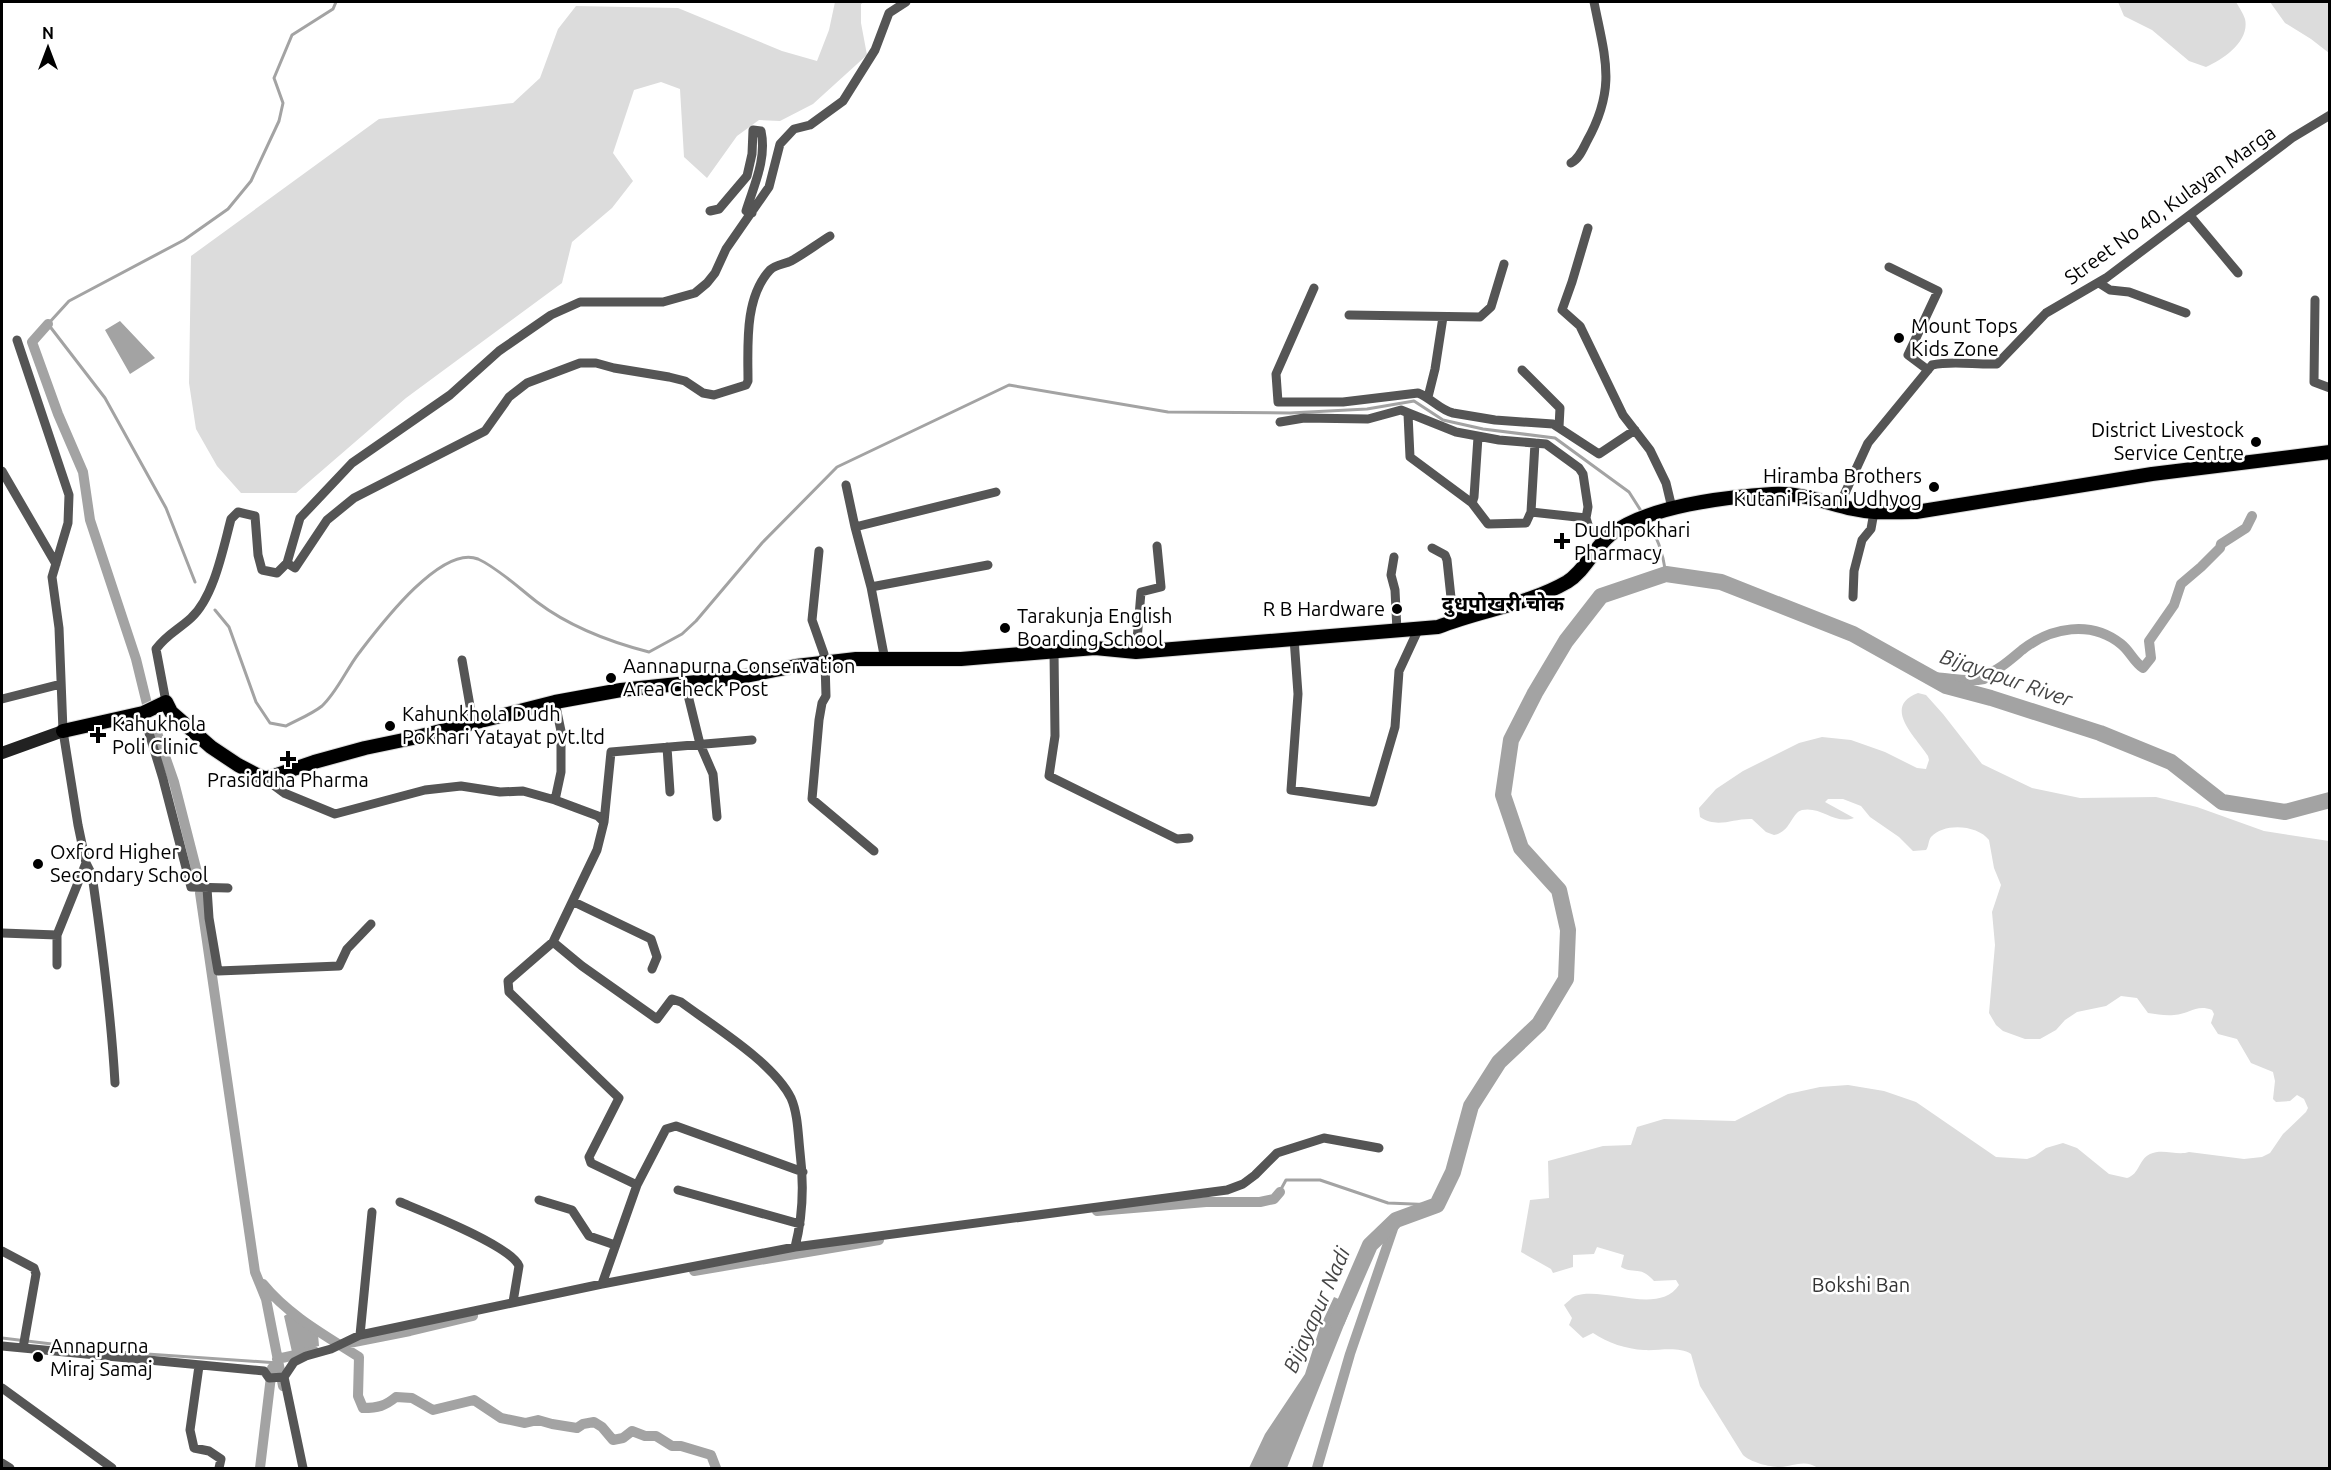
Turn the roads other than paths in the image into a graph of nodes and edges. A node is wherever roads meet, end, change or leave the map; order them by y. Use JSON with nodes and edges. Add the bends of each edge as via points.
{"nodes":[{"id":1,"x":906,"y":2,"type":"edge"},
{"id":2,"x":1594,"y":2,"type":"edge"},
{"id":3,"x":2330,"y":115,"type":"edge"},
{"id":4,"x":1571,"y":163,"type":"dead end"},
{"id":5,"x":710,"y":210,"type":"dead end"},
{"id":6,"x":752,"y":213,"type":"junction"},
{"id":7,"x":2191,"y":217,"type":"junction"},
{"id":8,"x":1588,"y":228,"type":"dead end"},
{"id":9,"x":830,"y":236,"type":"dead end"},
{"id":10,"x":1504,"y":264,"type":"dead end"},
{"id":11,"x":1889,"y":267,"type":"dead end"},
{"id":12,"x":2238,"y":273,"type":"dead end"},
{"id":13,"x":2099,"y":283,"type":"junction"},
{"id":14,"x":1314,"y":288,"type":"dead end"},
{"id":15,"x":2315,"y":300,"type":"dead end"},
{"id":16,"x":2186,"y":313,"type":"dead end"},
{"id":17,"x":1349,"y":315,"type":"dead end"},
{"id":18,"x":1443,"y":317,"type":"junction"},
{"id":19,"x":17,"y":340,"type":"dead end"},
{"id":20,"x":1522,"y":370,"type":"dead end"},
{"id":21,"x":1928,"y":370,"type":"junction"},
{"id":22,"x":2330,"y":388,"type":"edge"},
{"id":23,"x":1428,"y":397,"type":"junction"},
{"id":24,"x":1408,"y":414,"type":"junction"},
{"id":25,"x":1280,"y":422,"type":"dead end"},
{"id":26,"x":1559,"y":427,"type":"junction"},
{"id":27,"x":1635,"y":430,"type":"junction"},
{"id":28,"x":1478,"y":437,"type":"junction"},
{"id":29,"x":1535,"y":443,"type":"junction"},
{"id":30,"x":2330,"y":452,"type":"edge"},
{"id":31,"x":2,"y":471,"type":"edge"},
{"id":32,"x":846,"y":485,"type":"dead end"},
{"id":33,"x":996,"y":492,"type":"dead end"},
{"id":34,"x":1472,"y":503,"type":"junction"},
{"id":35,"x":1839,"y":506,"type":"junction"},
{"id":36,"x":1672,"y":508,"type":"junction"},
{"id":37,"x":1531,"y":512,"type":"junction"},
{"id":38,"x":1874,"y":513,"type":"junction"},
{"id":39,"x":1586,"y":518,"type":"junction"},
{"id":40,"x":855,"y":527,"type":"junction"},
{"id":41,"x":1605,"y":541,"type":"junction"},
{"id":42,"x":1157,"y":546,"type":"dead end"},
{"id":43,"x":1432,"y":548,"type":"dead end"},
{"id":44,"x":819,"y":551,"type":"dead end"},
{"id":45,"x":1394,"y":557,"type":"dead end"},
{"id":46,"x":287,"y":563,"type":"junction"},
{"id":47,"x":56,"y":564,"type":"junction"},
{"id":48,"x":988,"y":565,"type":"dead end"},
{"id":49,"x":871,"y":587,"type":"junction"},
{"id":50,"x":1853,"y":597,"type":"dead end"},
{"id":51,"x":1462,"y":617,"type":"junction"},
{"id":52,"x":1397,"y":630,"type":"junction"},
{"id":53,"x":1418,"y":630,"type":"junction"},
{"id":54,"x":1294,"y":638,"type":"junction"},
{"id":55,"x":1054,"y":651,"type":"junction"},
{"id":56,"x":1136,"y":652,"type":"junction"},
{"id":57,"x":462,"y":660,"type":"dead end"},
{"id":58,"x":885,"y":660,"type":"junction"},
{"id":59,"x":824,"y":662,"type":"junction"},
{"id":60,"x":685,"y":683,"type":"junction"},
{"id":61,"x":61,"y":684,"type":"junction"},
{"id":62,"x":2,"y":699,"type":"edge"},
{"id":63,"x":166,"y":702,"type":"junction"},
{"id":64,"x":555,"y":702,"type":"junction"},
{"id":65,"x":143,"y":713,"type":"junction"},
{"id":66,"x":472,"y":723,"type":"junction"},
{"id":67,"x":63,"y":731,"type":"junction"},
{"id":68,"x":752,"y":740,"type":"dead end"},
{"id":69,"x":700,"y":744,"type":"junction"},
{"id":70,"x":667,"y":747,"type":"junction"},
{"id":71,"x":2,"y":753,"type":"edge"},
{"id":72,"x":265,"y":779,"type":"junction"},
{"id":73,"x":670,"y":792,"type":"dead end"},
{"id":74,"x":555,"y":800,"type":"junction"},
{"id":75,"x":717,"y":817,"type":"dead end"},
{"id":76,"x":603,"y":822,"type":"junction"},
{"id":77,"x":1189,"y":838,"type":"dead end"},
{"id":78,"x":874,"y":851,"type":"dead end"},
{"id":79,"x":86,"y":863,"type":"junction"},
{"id":80,"x":207,"y":888,"type":"junction"},
{"id":81,"x":228,"y":888,"type":"dead end"},
{"id":82,"x":574,"y":902,"type":"junction"},
{"id":83,"x":371,"y":924,"type":"dead end"},
{"id":84,"x":2,"y":933,"type":"edge"},
{"id":85,"x":57,"y":935,"type":"junction"},
{"id":86,"x":554,"y":942,"type":"junction"},
{"id":87,"x":57,"y":965,"type":"dead end"},
{"id":88,"x":652,"y":969,"type":"dead end"},
{"id":89,"x":115,"y":1083,"type":"dead end"},
{"id":90,"x":1379,"y":1149,"type":"dead end"},
{"id":91,"x":803,"y":1172,"type":"junction"},
{"id":92,"x":637,"y":1185,"type":"junction"},
{"id":93,"x":678,"y":1190,"type":"dead end"},
{"id":94,"x":540,"y":1200,"type":"dead end"},
{"id":95,"x":400,"y":1202,"type":"dead end"},
{"id":96,"x":372,"y":1212,"type":"dead end"},
{"id":97,"x":800,"y":1224,"type":"junction"},
{"id":98,"x":615,"y":1245,"type":"junction"},
{"id":99,"x":795,"y":1247,"type":"junction"},
{"id":100,"x":2,"y":1251,"type":"edge"},
{"id":101,"x":602,"y":1284,"type":"junction"},
{"id":102,"x":513,"y":1302,"type":"junction"},
{"id":103,"x":360,"y":1335,"type":"junction"},
{"id":104,"x":2,"y":1346,"type":"edge"},
{"id":105,"x":23,"y":1348,"type":"junction"},
{"id":106,"x":199,"y":1366,"type":"junction"},
{"id":107,"x":284,"y":1377,"type":"junction"},
{"id":108,"x":2,"y":1388,"type":"edge"},
{"id":109,"x":2,"y":1463,"type":"edge"},
{"id":110,"x":10,"y":1468,"type":"edge"},
{"id":111,"x":112,"y":1468,"type":"edge"},
{"id":112,"x":219,"y":1468,"type":"edge"},
{"id":113,"x":303,"y":1468,"type":"edge"}],
"edges":[{"from":1,"to":6,"type":"street","via":[[890,14],[875,50],[843,101],[810,125],[794,129],[780,144],[769,187]]},
{"from":2,"to":4,"type":"street","via":[[1607,84],[1600,117]]},
{"from":3,"to":7,"type":"street","name":"Street No 40, Kulayan Marga","via":[[2292,138]]},
{"from":5,"to":6,"type":"street","via":[[720,209],[747,176],[753,130],[761,131],[763,140],[762,165],[746,211]]},
{"from":6,"to":46,"type":"street","via":[[708,283],[695,293],[663,303],[580,302],[551,315],[499,351],[450,395],[351,463],[300,518]]},
{"from":7,"to":12,"type":"street"},
{"from":7,"to":13,"type":"street","name":"Street No 40, Kulayan Marga"},
{"from":8,"to":27,"type":"street","via":[[1562,310],[1580,326],[1623,415]]},
{"from":9,"to":46,"type":"street","via":[[793,260],[772,268],[763,280],[748,329],[746,385],[714,395],[685,381],[596,363],[580,363],[527,383],[509,397],[485,431],[354,498],[327,520],[295,568]]},
{"from":10,"to":18,"type":"street","via":[[1491,307],[1484,315]]},
{"from":11,"to":21,"type":"street","via":[[1938,291],[1908,355]]},
{"from":13,"to":16,"type":"street","via":[[2110,290],[2129,292]]},
{"from":13,"to":21,"type":"street","name":"Street No 40, Kulayan Marga","via":[[2046,313],[1997,364],[1946,362]]},
{"from":14,"to":23,"type":"street","via":[[1276,374],[1278,402],[1343,402],[1408,392]]},
{"from":15,"to":22,"type":"street","via":[[2314,382]]},
{"from":17,"to":18,"type":"street"},
{"from":18,"to":23,"type":"street"},
{"from":19,"to":47,"type":"street","via":[[69,495],[68,523]]},
{"from":20,"to":26,"type":"street","via":[[1560,408]]},
{"from":21,"to":35,"type":"street","via":[[1868,443]]},
{"from":23,"to":26,"type":"street","via":[[1453,413]]},
{"from":24,"to":25,"type":"street","via":[[1401,410],[1368,419],[1304,418]]},
{"from":24,"to":28,"type":"street"},
{"from":24,"to":34,"type":"street","via":[[1410,457]]},
{"from":26,"to":27,"type":"street","via":[[1599,454]]},
{"from":27,"to":36,"type":"street","via":[[1666,483]]},
{"from":28,"to":29,"type":"street"},
{"from":28,"to":34,"type":"street"},
{"from":29,"to":37,"type":"street"},
{"from":29,"to":39,"type":"street","via":[[1554,448],[1583,474]]},
{"from":30,"to":38,"type":"main road","via":[[2152,474],[1930,510]]},
{"from":31,"to":47,"type":"street"},
{"from":32,"to":40,"type":"street"},
{"from":33,"to":40,"type":"street"},
{"from":34,"to":37,"type":"street","via":[[1488,524],[1526,523]]},
{"from":35,"to":36,"type":"main road","via":[[1773,494]]},
{"from":35,"to":38,"type":"main road"},
{"from":36,"to":41,"type":"main road","via":[[1627,525]]},
{"from":37,"to":39,"type":"street"},
{"from":38,"to":50,"type":"street","via":[[1854,571]]},
{"from":39,"to":41,"type":"street","via":[[1590,531]]},
{"from":40,"to":49,"type":"street"},
{"from":41,"to":51,"type":"main road","via":[[1567,582],[1485,614]]},
{"from":42,"to":56,"type":"street","via":[[1161,587],[1141,592]]},
{"from":43,"to":51,"type":"street","via":[[1445,555],[1452,607]]},
{"from":44,"to":59,"type":"street","via":[[812,620]]},
{"from":45,"to":52,"type":"street","via":[[1391,575]]},
{"from":46,"to":63,"type":"street","via":[[277,573],[262,570],[255,516],[238,512],[231,519],[207,597],[192,618],[166,636],[156,649]]},
{"from":47,"to":61,"type":"street","via":[[52,577]]},
{"from":48,"to":49,"type":"street"},
{"from":49,"to":58,"type":"street"},
{"from":51,"to":53,"type":"main road"},
{"from":52,"to":53,"type":"main road"},
{"from":52,"to":54,"type":"main road"},
{"from":53,"to":54,"type":"street","via":[[1399,671],[1395,727],[1373,802],[1291,790],[1298,694]]},
{"from":54,"to":56,"type":"main road"},
{"from":55,"to":56,"type":"main road","via":[[1095,648]]},
{"from":55,"to":58,"type":"main road","via":[[961,659]]},
{"from":55,"to":77,"type":"street","via":[[1055,736],[1049,776],[1178,839]]},
{"from":57,"to":66,"type":"street"},
{"from":58,"to":59,"type":"main road"},
{"from":59,"to":60,"type":"main road"},
{"from":59,"to":78,"type":"street","via":[[826,696],[819,720],[812,799]]},
{"from":60,"to":64,"type":"main road"},
{"from":60,"to":69,"type":"street"},
{"from":61,"to":62,"type":"street"},
{"from":61,"to":67,"type":"street"},
{"from":63,"to":65,"type":"main road"},
{"from":63,"to":72,"type":"main road","via":[[171,712],[211,747]]},
{"from":64,"to":66,"type":"main road"},
{"from":64,"to":74,"type":"street","via":[[561,731],[561,772]]},
{"from":65,"to":67,"type":"main road"},
{"from":65,"to":80,"type":"street","via":[[191,887]]},
{"from":66,"to":72,"type":"main road","via":[[364,748]]},
{"from":67,"to":71,"type":"main road"},
{"from":67,"to":79,"type":"street"},
{"from":68,"to":69,"type":"street"},
{"from":69,"to":70,"type":"street"},
{"from":69,"to":75,"type":"street","via":[[714,774]]},
{"from":70,"to":73,"type":"street"},
{"from":70,"to":76,"type":"street","via":[[611,752]]},
{"from":72,"to":74,"type":"street","via":[[284,793],[335,814],[425,790],[460,786],[523,791]]},
{"from":74,"to":76,"type":"street","via":[[598,816]]},
{"from":76,"to":82,"type":"street","via":[[597,850]]},
{"from":79,"to":85,"type":"street"},
{"from":79,"to":89,"type":"street","via":[[92,875],[105,963]]},
{"from":80,"to":81,"type":"street"},
{"from":80,"to":83,"type":"street","via":[[218,971],[339,966],[347,949]]},
{"from":82,"to":86,"type":"street"},
{"from":82,"to":88,"type":"street","via":[[651,939],[657,957]]},
{"from":84,"to":85,"type":"street"},
{"from":85,"to":87,"type":"street"},
{"from":86,"to":91,"type":"street","via":[[657,1019],[672,999],[681,1002],[763,1064],[790,1096]]},
{"from":86,"to":92,"type":"street","via":[[508,981],[509,992],[619,1098],[590,1160]]},
{"from":90,"to":99,"type":"street","via":[[1324,1138],[1277,1153],[1243,1184],[1227,1190]]},
{"from":91,"to":92,"type":"street","via":[[676,1126],[666,1129]]},
{"from":91,"to":97,"type":"street"},
{"from":92,"to":98,"type":"street"},
{"from":93,"to":97,"type":"street"},
{"from":94,"to":98,"type":"street","via":[[572,1210],[589,1236]]},
{"from":95,"to":102,"type":"street","via":[[512,1257],[519,1266]]},
{"from":96,"to":103,"type":"street"},
{"from":97,"to":99,"type":"street"},
{"from":98,"to":101,"type":"street"},
{"from":99,"to":101,"type":"street"},
{"from":100,"to":105,"type":"street","via":[[34,1268],[36,1274]]},
{"from":101,"to":102,"type":"street"},
{"from":102,"to":103,"type":"street"},
{"from":103,"to":107,"type":"street","via":[[294,1362]]},
{"from":104,"to":105,"type":"street"},
{"from":105,"to":106,"type":"street"},
{"from":106,"to":107,"type":"street","via":[[264,1371],[268,1378]]},
{"from":106,"to":112,"type":"street","via":[[190,1430],[194,1448],[221,1458]]},
{"from":107,"to":113,"type":"street"},
{"from":108,"to":111,"type":"street"},
{"from":109,"to":110,"type":"street"}]}
